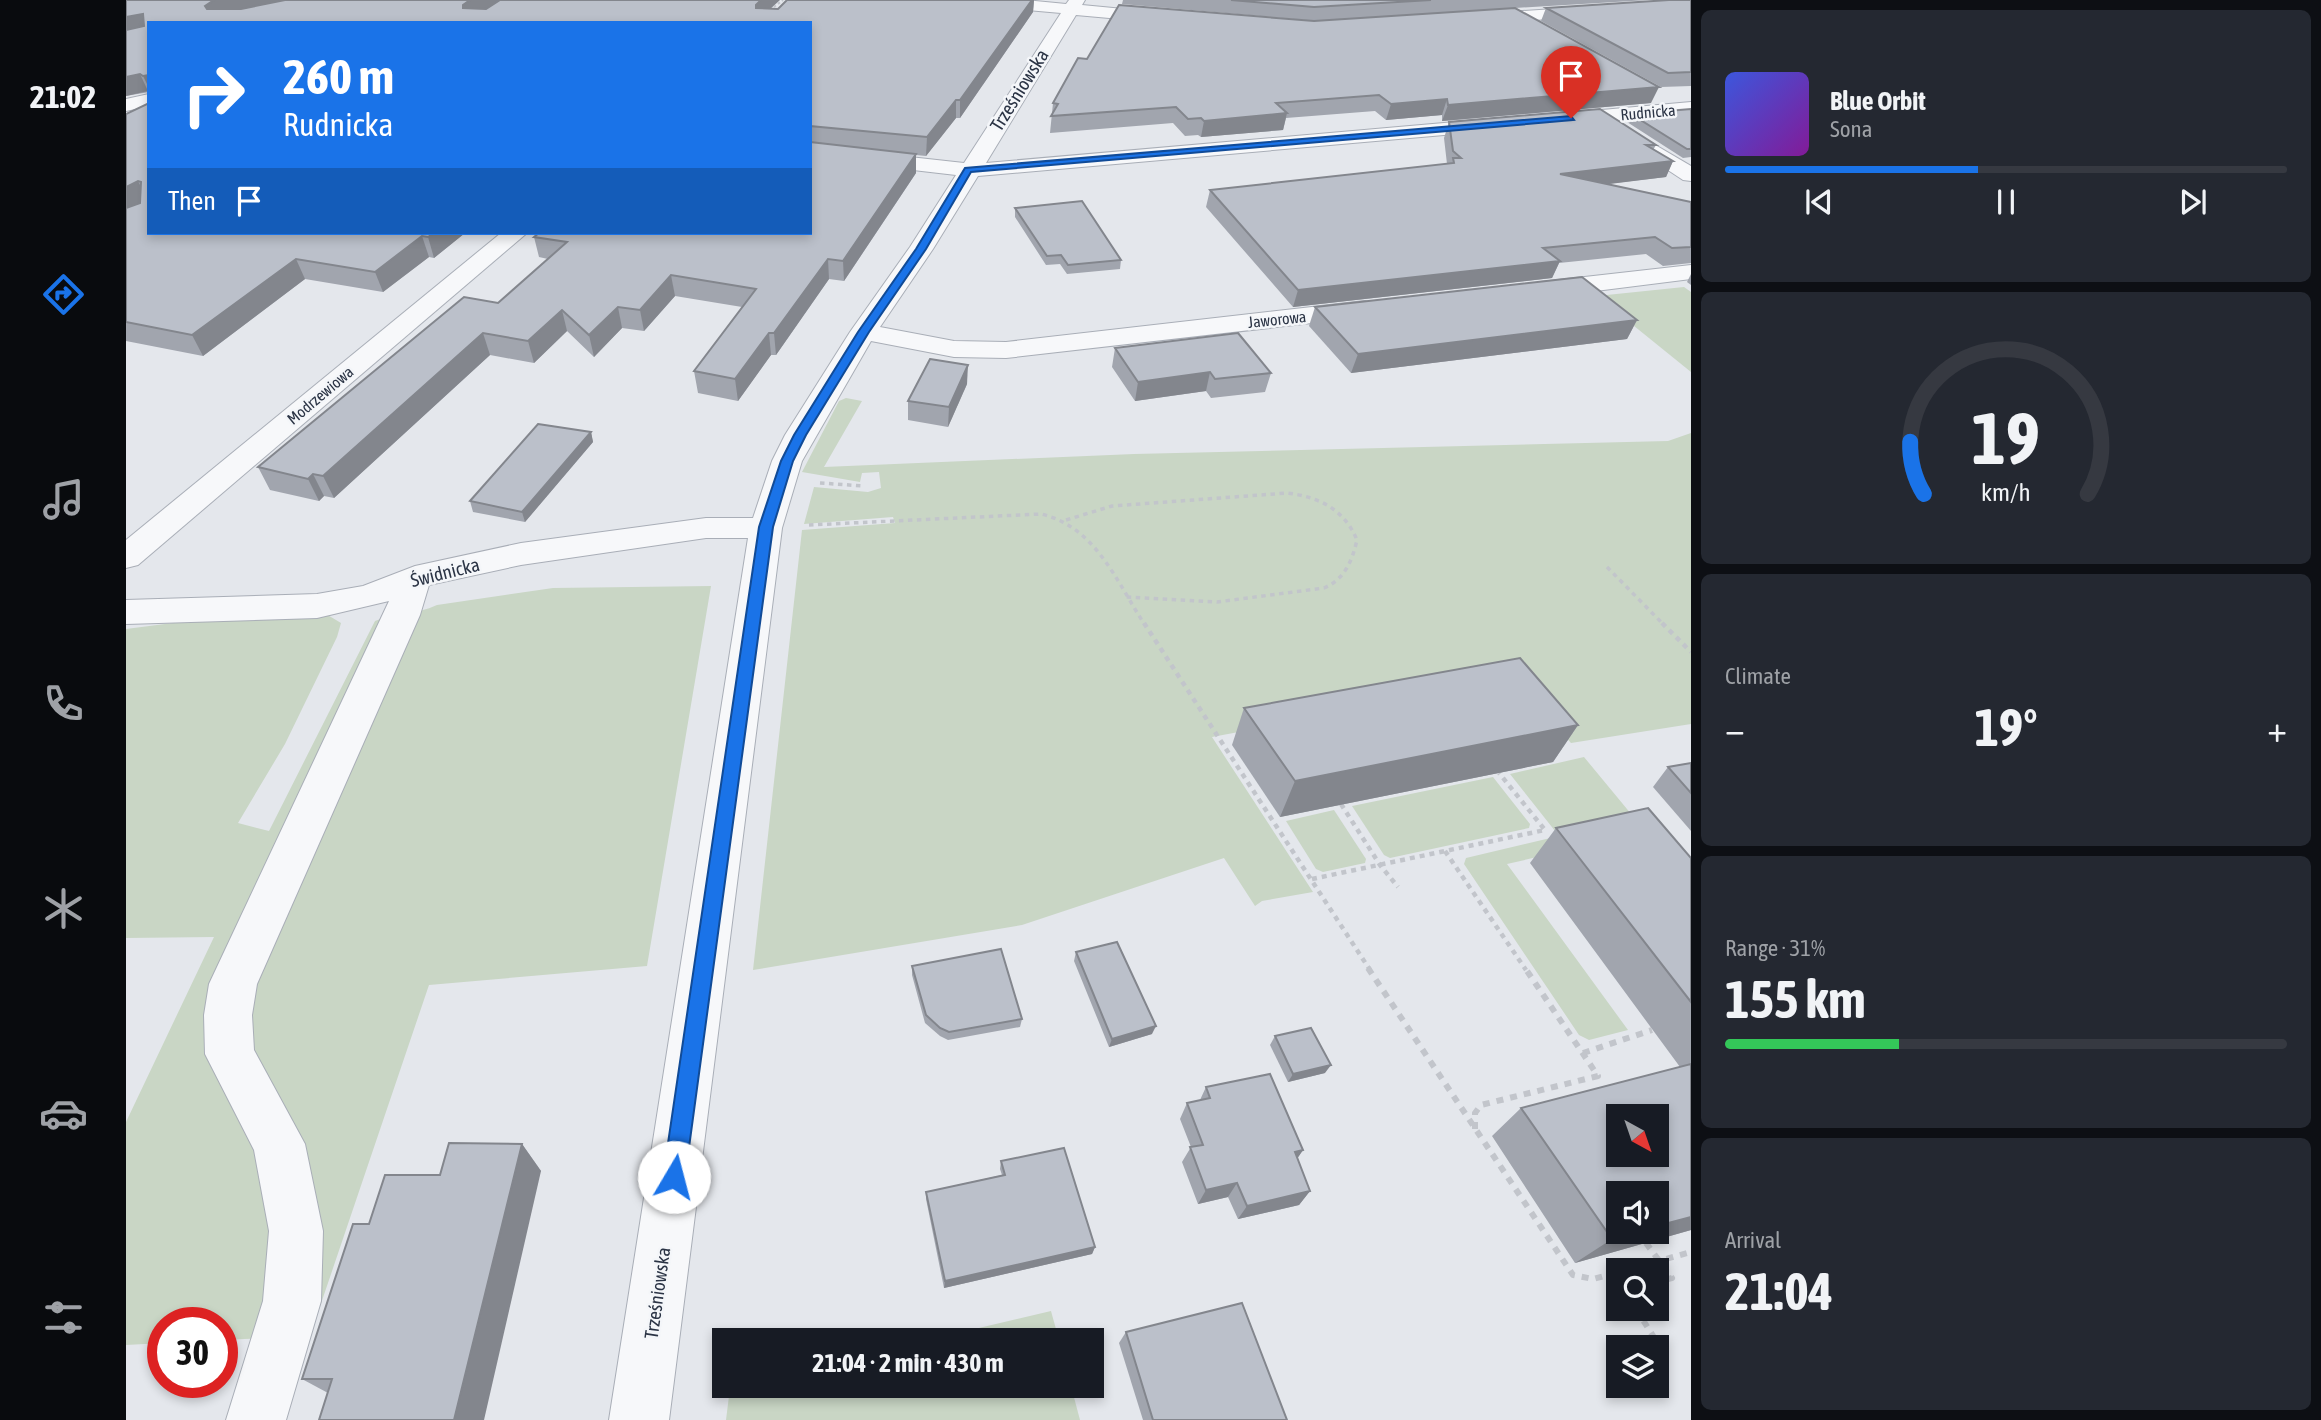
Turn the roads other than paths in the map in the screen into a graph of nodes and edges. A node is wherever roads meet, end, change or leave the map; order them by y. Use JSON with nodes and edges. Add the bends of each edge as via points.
{"nodes":[{"id":1,"x":973,"y":0,"type":"edge"},
{"id":2,"x":1496,"y":0,"type":"edge"},
{"id":3,"x":1691,"y":4,"type":"edge"},
{"id":4,"x":1074,"y":5,"type":"edge"},
{"id":5,"x":1515,"y":16,"type":"junction"},
{"id":6,"x":1187,"y":19,"type":"edge"},
{"id":7,"x":1462,"y":20,"type":"edge"},
{"id":8,"x":1549,"y":34,"type":"edge"},
{"id":9,"x":1653,"y":92,"type":"edge"},
{"id":10,"x":147,"y":100,"type":"edge"},
{"id":11,"x":126,"y":105,"type":"edge"},
{"id":12,"x":1686,"y":108,"type":"edge"},
{"id":13,"x":1598,"y":116,"type":"junction"},
{"id":14,"x":812,"y":152,"type":"edge"},
{"id":15,"x":968,"y":170,"type":"junction"},
{"id":16,"x":1691,"y":175,"type":"edge"},
{"id":17,"x":513,"y":235,"type":"edge"},
{"id":18,"x":1691,"y":272,"type":"edge"},
{"id":19,"x":1511,"y":293,"type":"edge"},
{"id":20,"x":1386,"y":307,"type":"edge"},
{"id":21,"x":863,"y":332,"type":"junction"},
{"id":22,"x":782,"y":527,"type":"junction"},
{"id":23,"x":126,"y":557,"type":"edge"},
{"id":24,"x":415,"y":577,"type":"junction"},
{"id":25,"x":126,"y":612,"type":"edge"},
{"id":26,"x":256,"y":1420,"type":"edge"},
{"id":27,"x":639,"y":1420,"type":"edge"}],
"edges":[{"from":1,"to":4,"type":"street"},
{"from":2,"to":5,"type":"street"},
{"from":3,"to":5,"type":"street"},
{"from":4,"to":6,"type":"street"},
{"from":4,"to":15,"type":"street","name":"Trześniowska"},
{"from":5,"to":7,"type":"street"},
{"from":5,"to":8,"type":"street"},
{"from":9,"to":12,"type":"street"},
{"from":10,"to":11,"type":"street"},
{"from":12,"to":13,"type":"street","name":"Rudnicka"},
{"from":13,"to":15,"type":"street","name":"Rudnicka"},
{"from":13,"to":16,"type":"street"},
{"from":14,"to":15,"type":"street","name":"Rudnicka"},
{"from":15,"to":21,"type":"street","name":"Trześniowska","via":[[921,249]]},
{"from":17,"to":23,"type":"street","name":"Modrzewiowa"},
{"from":18,"to":19,"type":"street"},
{"from":20,"to":21,"type":"street","name":"Jaworowa","via":[[1006,350],[954,349]]},
{"from":21,"to":22,"type":"street","name":"Trześniowska","via":[[787,461]]},
{"from":22,"to":24,"type":"street","name":"Świdnicka","via":[[706,528],[521,554]]},
{"from":22,"to":27,"type":"street","name":"Trześniowska"},
{"from":24,"to":25,"type":"street","name":"Świdnicka","via":[[370,596],[317,606]]},
{"from":24,"to":26,"type":"street","via":[[402,615],[233,984],[228,1015],[230,1054],[279,1144],[296,1231],[292,1301]]}]}
